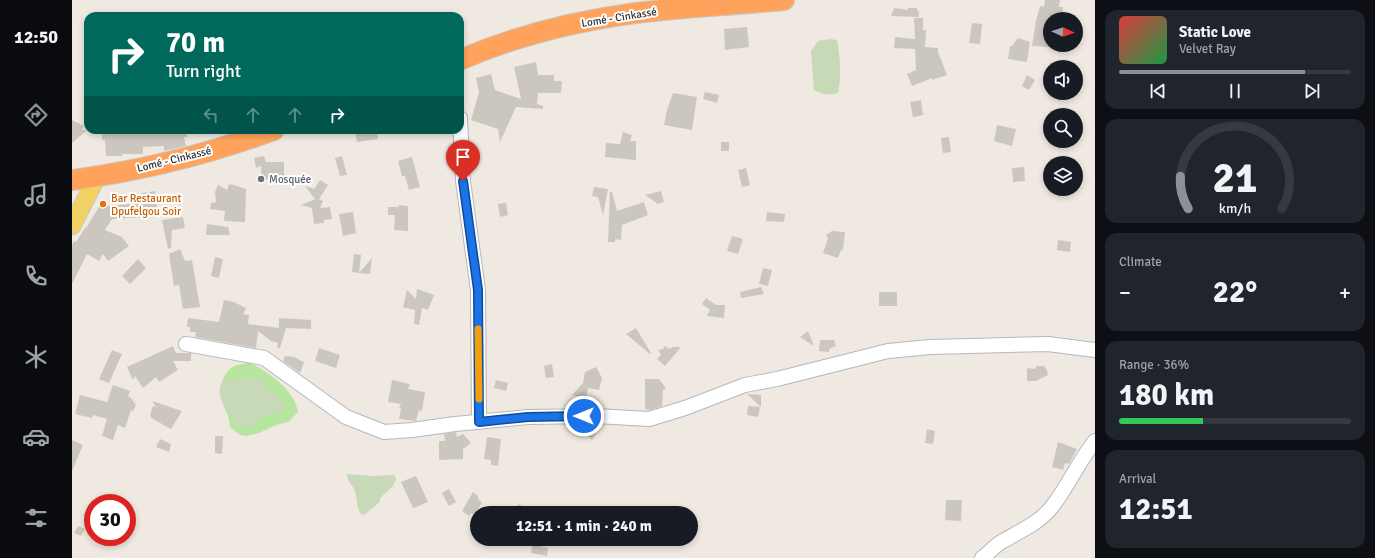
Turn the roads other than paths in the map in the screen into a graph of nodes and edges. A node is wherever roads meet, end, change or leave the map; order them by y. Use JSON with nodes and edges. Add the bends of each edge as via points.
{"nodes":[{"id":1,"x":784,"y":0,"type":"edge"},
{"id":2,"x":464,"y":58,"type":"edge"},
{"id":3,"x":261,"y":134,"type":"edge"},
{"id":4,"x":461,"y":134,"type":"edge"},
{"id":5,"x":97,"y":177,"type":"junction"},
{"id":6,"x":72,"y":180,"type":"edge"},
{"id":7,"x":72,"y":226,"type":"edge"},
{"id":8,"x":186,"y":344,"type":"dead end"},
{"id":9,"x":1095,"y":350,"type":"edge"},
{"id":10,"x":479,"y":422,"type":"junction"},
{"id":11,"x":1095,"y":441,"type":"edge"},
{"id":12,"x":982,"y":558,"type":"edge"}],
"edges":[{"from":1,"to":2,"type":"highway","name":"Lomé - Cinkassé","via":[[635,13],[593,20],[491,47]]},
{"from":3,"to":5,"type":"highway","name":"Lomé - Cinkassé","via":[[159,164]]},
{"from":4,"to":10,"type":"street","via":[[463,181],[478,290]]},
{"from":5,"to":6,"type":"highway","name":"Lomé - Cinkassé"},
{"from":5,"to":7,"type":"main road"},
{"from":8,"to":10,"type":"street","via":[[264,358],[346,418],[384,432]]},
{"from":9,"to":10,"type":"street","via":[[1048,344],[930,347],[888,352],[745,385],[649,419],[573,416]]},
{"from":11,"to":12,"type":"street","via":[[1050,509],[1037,521],[1002,542]]}]}
